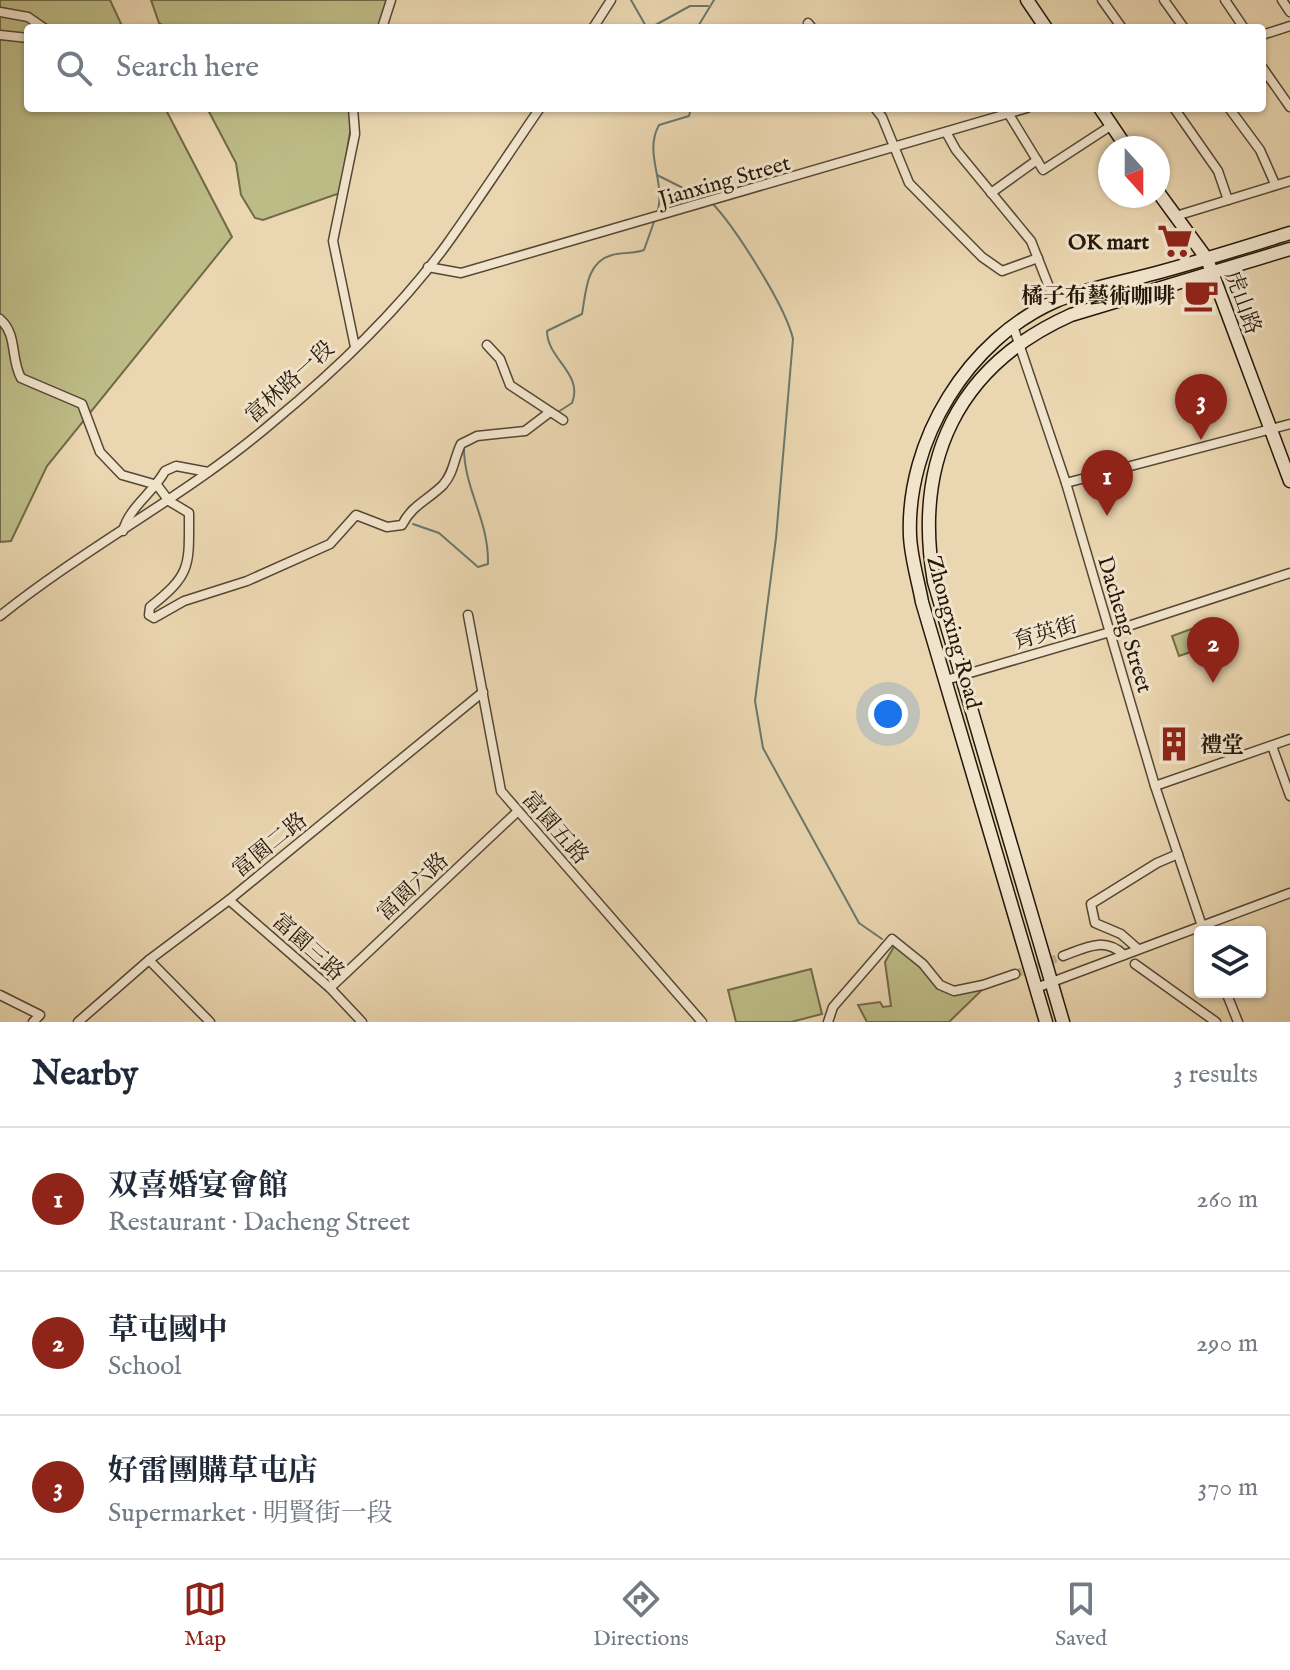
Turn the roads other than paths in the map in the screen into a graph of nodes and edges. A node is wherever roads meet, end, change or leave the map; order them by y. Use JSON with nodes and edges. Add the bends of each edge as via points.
{"nodes":[{"id":1,"x":391,"y":0,"type":"edge"},
{"id":2,"x":611,"y":0,"type":"edge"},
{"id":3,"x":1102,"y":0,"type":"edge"},
{"id":4,"x":1164,"y":0,"type":"edge"},
{"id":5,"x":1225,"y":0,"type":"edge"},
{"id":6,"x":1282,"y":0,"type":"edge"},
{"id":7,"x":1032,"y":2,"type":"edge"},
{"id":8,"x":0,"y":12,"type":"edge"},
{"id":9,"x":1290,"y":12,"type":"edge"},
{"id":10,"x":38,"y":24,"type":"edge"},
{"id":11,"x":383,"y":24,"type":"edge"},
{"id":12,"x":596,"y":24,"type":"edge"},
{"id":13,"x":1044,"y":24,"type":"edge"},
{"id":14,"x":1119,"y":24,"type":"edge"},
{"id":15,"x":1181,"y":24,"type":"edge"},
{"id":16,"x":1241,"y":24,"type":"edge"},
{"id":17,"x":1290,"y":26,"type":"edge"},
{"id":18,"x":1266,"y":34,"type":"edge"},
{"id":19,"x":0,"y":35,"type":"edge"},
{"id":20,"x":24,"y":38,"type":"edge"},
{"id":21,"x":1266,"y":73,"type":"edge"},
{"id":22,"x":1290,"y":107,"type":"edge"},
{"id":23,"x":353,"y":112,"type":"edge"},
{"id":24,"x":537,"y":112,"type":"edge"},
{"id":25,"x":878,"y":112,"type":"edge"},
{"id":26,"x":1004,"y":112,"type":"edge"},
{"id":27,"x":1008,"y":112,"type":"edge"},
{"id":28,"x":1103,"y":112,"type":"edge"},
{"id":29,"x":1177,"y":112,"type":"edge"},
{"id":30,"x":1232,"y":112,"type":"edge"},
{"id":31,"x":1112,"y":125,"type":"junction"},
{"id":32,"x":946,"y":132,"type":"junction"},
{"id":33,"x":1119,"y":136,"type":"edge"},
{"id":34,"x":892,"y":147,"type":"junction"},
{"id":35,"x":1037,"y":160,"type":"junction"},
{"id":36,"x":1290,"y":181,"type":"edge"},
{"id":37,"x":1275,"y":184,"type":"junction"},
{"id":38,"x":991,"y":193,"type":"junction"},
{"id":39,"x":1228,"y":200,"type":"junction"},
{"id":40,"x":1170,"y":208,"type":"edge"},
{"id":41,"x":1176,"y":216,"type":"junction"},
{"id":42,"x":1290,"y":233,"type":"edge"},
{"id":43,"x":1290,"y":249,"type":"edge"},
{"id":44,"x":1038,"y":258,"type":"junction"},
{"id":45,"x":1207,"y":259,"type":"junction"},
{"id":46,"x":428,"y":267,"type":"junction"},
{"id":47,"x":1211,"y":272,"type":"junction"},
{"id":48,"x":1055,"y":302,"type":"junction"},
{"id":49,"x":0,"y":319,"type":"edge"},
{"id":50,"x":1013,"y":326,"type":"junction"},
{"id":51,"x":1021,"y":343,"type":"junction"},
{"id":52,"x":487,"y":345,"type":"dead end"},
{"id":53,"x":355,"y":347,"type":"junction"},
{"id":54,"x":1290,"y":424,"type":"edge"},
{"id":55,"x":1270,"y":429,"type":"junction"},
{"id":56,"x":208,"y":472,"type":"junction"},
{"id":57,"x":1290,"y":481,"type":"edge"},
{"id":58,"x":1066,"y":483,"type":"junction"},
{"id":59,"x":157,"y":485,"type":"junction"},
{"id":60,"x":169,"y":501,"type":"junction"},
{"id":61,"x":123,"y":531,"type":"junction"},
{"id":62,"x":1290,"y":573,"type":"edge"},
{"id":63,"x":468,"y":615,"type":"dead end"},
{"id":64,"x":0,"y":616,"type":"edge"},
{"id":65,"x":1110,"y":632,"type":"junction"},
{"id":66,"x":961,"y":674,"type":"junction"},
{"id":67,"x":946,"y":680,"type":"junction"},
{"id":68,"x":483,"y":692,"type":"junction"},
{"id":69,"x":1290,"y":739,"type":"edge"},
{"id":70,"x":1272,"y":746,"type":"junction"},
{"id":71,"x":1155,"y":786,"type":"junction"},
{"id":72,"x":1290,"y":796,"type":"edge"},
{"id":73,"x":518,"y":811,"type":"junction"},
{"id":74,"x":1178,"y":854,"type":"junction"},
{"id":75,"x":1290,"y":893,"type":"edge"},
{"id":76,"x":229,"y":900,"type":"junction"},
{"id":77,"x":1202,"y":926,"type":"edge"},
{"id":78,"x":1212,"y":926,"type":"edge"},
{"id":79,"x":1194,"y":933,"type":"edge"},
{"id":80,"x":1138,"y":949,"type":"junction"},
{"id":81,"x":1124,"y":955,"type":"junction"},
{"id":82,"x":1063,"y":956,"type":"tunnel mouth"},
{"id":83,"x":149,"y":960,"type":"junction"},
{"id":84,"x":1135,"y":964,"type":"dead end"},
{"id":85,"x":1015,"y":974,"type":"tunnel mouth"},
{"id":86,"x":1051,"y":983,"type":"junction"},
{"id":87,"x":330,"y":988,"type":"junction"},
{"id":88,"x":1036,"y":988,"type":"junction"},
{"id":89,"x":0,"y":995,"type":"edge"},
{"id":90,"x":1228,"y":998,"type":"edge"},
{"id":91,"x":37,"y":1019,"type":"edge"},
{"id":92,"x":78,"y":1022,"type":"edge"},
{"id":93,"x":210,"y":1022,"type":"edge"},
{"id":94,"x":362,"y":1022,"type":"edge"},
{"id":95,"x":702,"y":1022,"type":"edge"},
{"id":96,"x":828,"y":1022,"type":"edge"},
{"id":97,"x":1046,"y":1022,"type":"edge"},
{"id":98,"x":1063,"y":1022,"type":"edge"},
{"id":99,"x":1216,"y":1022,"type":"edge"},
{"id":100,"x":1238,"y":1022,"type":"edge"}],
"edges":[{"from":1,"to":11,"type":"street"},
{"from":2,"to":12,"type":"street"},
{"from":3,"to":14,"type":"street"},
{"from":4,"to":15,"type":"street"},
{"from":5,"to":16,"type":"street"},
{"from":6,"to":9,"type":"street"},
{"from":7,"to":13,"type":"street"},
{"from":8,"to":10,"type":"street"},
{"from":17,"to":18,"type":"street"},
{"from":19,"to":20,"type":"street"},
{"from":21,"to":22,"type":"street"},
{"from":23,"to":53,"type":"street","via":[[355,134],[333,241]]},
{"from":24,"to":46,"type":"street","name":"富林路一段"},
{"from":25,"to":34,"type":"street"},
{"from":26,"to":32,"type":"street","name":"Jianxing Street"},
{"from":27,"to":35,"type":"street"},
{"from":28,"to":31,"type":"street"},
{"from":29,"to":39,"type":"street","via":[[1218,171]]},
{"from":30,"to":37,"type":"street","via":[[1260,150]]},
{"from":31,"to":33,"type":"street"},
{"from":31,"to":35,"type":"street","via":[[1043,170]]},
{"from":32,"to":34,"type":"street","name":"Jianxing Street"},
{"from":32,"to":38,"type":"street"},
{"from":34,"to":44,"type":"street","via":[[909,183],[994,268],[1002,271]]},
{"from":34,"to":46,"type":"street","name":"Jianxing Street","via":[[461,273]]},
{"from":35,"to":38,"type":"street"},
{"from":36,"to":37,"type":"street"},
{"from":37,"to":39,"type":"street"},
{"from":38,"to":44,"type":"street","via":[[1031,241]]},
{"from":39,"to":41,"type":"street"},
{"from":40,"to":41,"type":"street","name":"虎山路"},
{"from":41,"to":45,"type":"street","name":"虎山路"},
{"from":42,"to":45,"type":"street","name":"Zhongxing Road"},
{"from":43,"to":47,"type":"street","name":"Zhongxing Road"},
{"from":44,"to":48,"type":"street"},
{"from":45,"to":47,"type":"street","name":"虎山路"},
{"from":45,"to":48,"type":"street","name":"Zhongxing Road"},
{"from":46,"to":53,"type":"street","name":"富林路一段"},
{"from":47,"to":51,"type":"street","name":"Zhongxing Road","via":[[1071,315]]},
{"from":47,"to":55,"type":"street","name":"虎山路"},
{"from":48,"to":50,"type":"street","name":"Zhongxing Road"},
{"from":49,"to":59,"type":"street","via":[[12,335],[21,378],[82,404],[100,452],[122,475]]},
{"from":50,"to":51,"type":"street","name":"Dacheng Street"},
{"from":50,"to":67,"type":"street","name":"Zhongxing Road","via":[[971,367],[940,410],[914,485],[910,535]]},
{"from":51,"to":58,"type":"street","name":"Dacheng Street"},
{"from":51,"to":66,"type":"street","name":"Zhongxing Road","via":[[963,403],[944,438],[932,477],[930,555]]},
{"from":52,"to":60,"type":"street","via":[[500,359],[510,385],[556,416],[525,431],[477,436],[461,444],[453,471],[417,503],[402,525],[387,527],[356,515],[330,544],[247,581],[184,601],[154,618],[150,607],[183,580],[189,557],[189,513]]},
{"from":53,"to":56,"type":"street","name":"富林路一段","via":[[273,423]]},
{"from":54,"to":55,"type":"street"},
{"from":55,"to":57,"type":"street","name":"虎山路"},
{"from":55,"to":58,"type":"street"},
{"from":56,"to":59,"type":"street","via":[[176,466],[165,471]]},
{"from":56,"to":60,"type":"street","name":"富林路一段"},
{"from":58,"to":65,"type":"street","name":"Dacheng Street"},
{"from":59,"to":60,"type":"street"},
{"from":59,"to":61,"type":"street","via":[[127,517]]},
{"from":60,"to":61,"type":"street","name":"富林路一段"},
{"from":61,"to":64,"type":"street","name":"富林路一段"},
{"from":62,"to":65,"type":"street","name":"育英街"},
{"from":63,"to":68,"type":"street","name":"富園五路"},
{"from":65,"to":66,"type":"street","name":"育英街"},
{"from":65,"to":71,"type":"street","name":"Dacheng Street"},
{"from":66,"to":67,"type":"street","name":"育英街"},
{"from":66,"to":86,"type":"street","name":"Zhongxing Road"},
{"from":67,"to":88,"type":"street","name":"Zhongxing Road"},
{"from":68,"to":73,"type":"street","name":"富園五路","via":[[501,791]]},
{"from":68,"to":76,"type":"street","name":"富園二路"},
{"from":69,"to":70,"type":"street"},
{"from":70,"to":71,"type":"street"},
{"from":70,"to":72,"type":"street"},
{"from":71,"to":74,"type":"street","name":"Dacheng Street"},
{"from":73,"to":87,"type":"street","name":"富園六路"},
{"from":73,"to":95,"type":"street","name":"富園五路"},
{"from":74,"to":77,"type":"street","name":"Dacheng Street"},
{"from":74,"to":80,"type":"street","via":[[1091,904],[1095,923],[1121,934]]},
{"from":75,"to":78,"type":"street"},
{"from":76,"to":83,"type":"street","name":"富園二路"},
{"from":76,"to":87,"type":"street","name":"富園三路"},
{"from":79,"to":80,"type":"street"},
{"from":80,"to":81,"type":"street"},
{"from":81,"to":82,"type":"street","via":[[1098,943]]},
{"from":81,"to":86,"type":"street"},
{"from":83,"to":92,"type":"street","name":"富園二路"},
{"from":83,"to":93,"type":"street"},
{"from":84,"to":99,"type":"street"},
{"from":85,"to":96,"type":"street","via":[[954,991],[940,985],[892,939],[833,1007]]},
{"from":86,"to":88,"type":"street"},
{"from":86,"to":98,"type":"street","name":"Zhongxing Road"},
{"from":87,"to":94,"type":"street","name":"富園三路"},
{"from":88,"to":97,"type":"street","name":"Zhongxing Road"},
{"from":89,"to":91,"type":"street"},
{"from":90,"to":100,"type":"street"}]}
